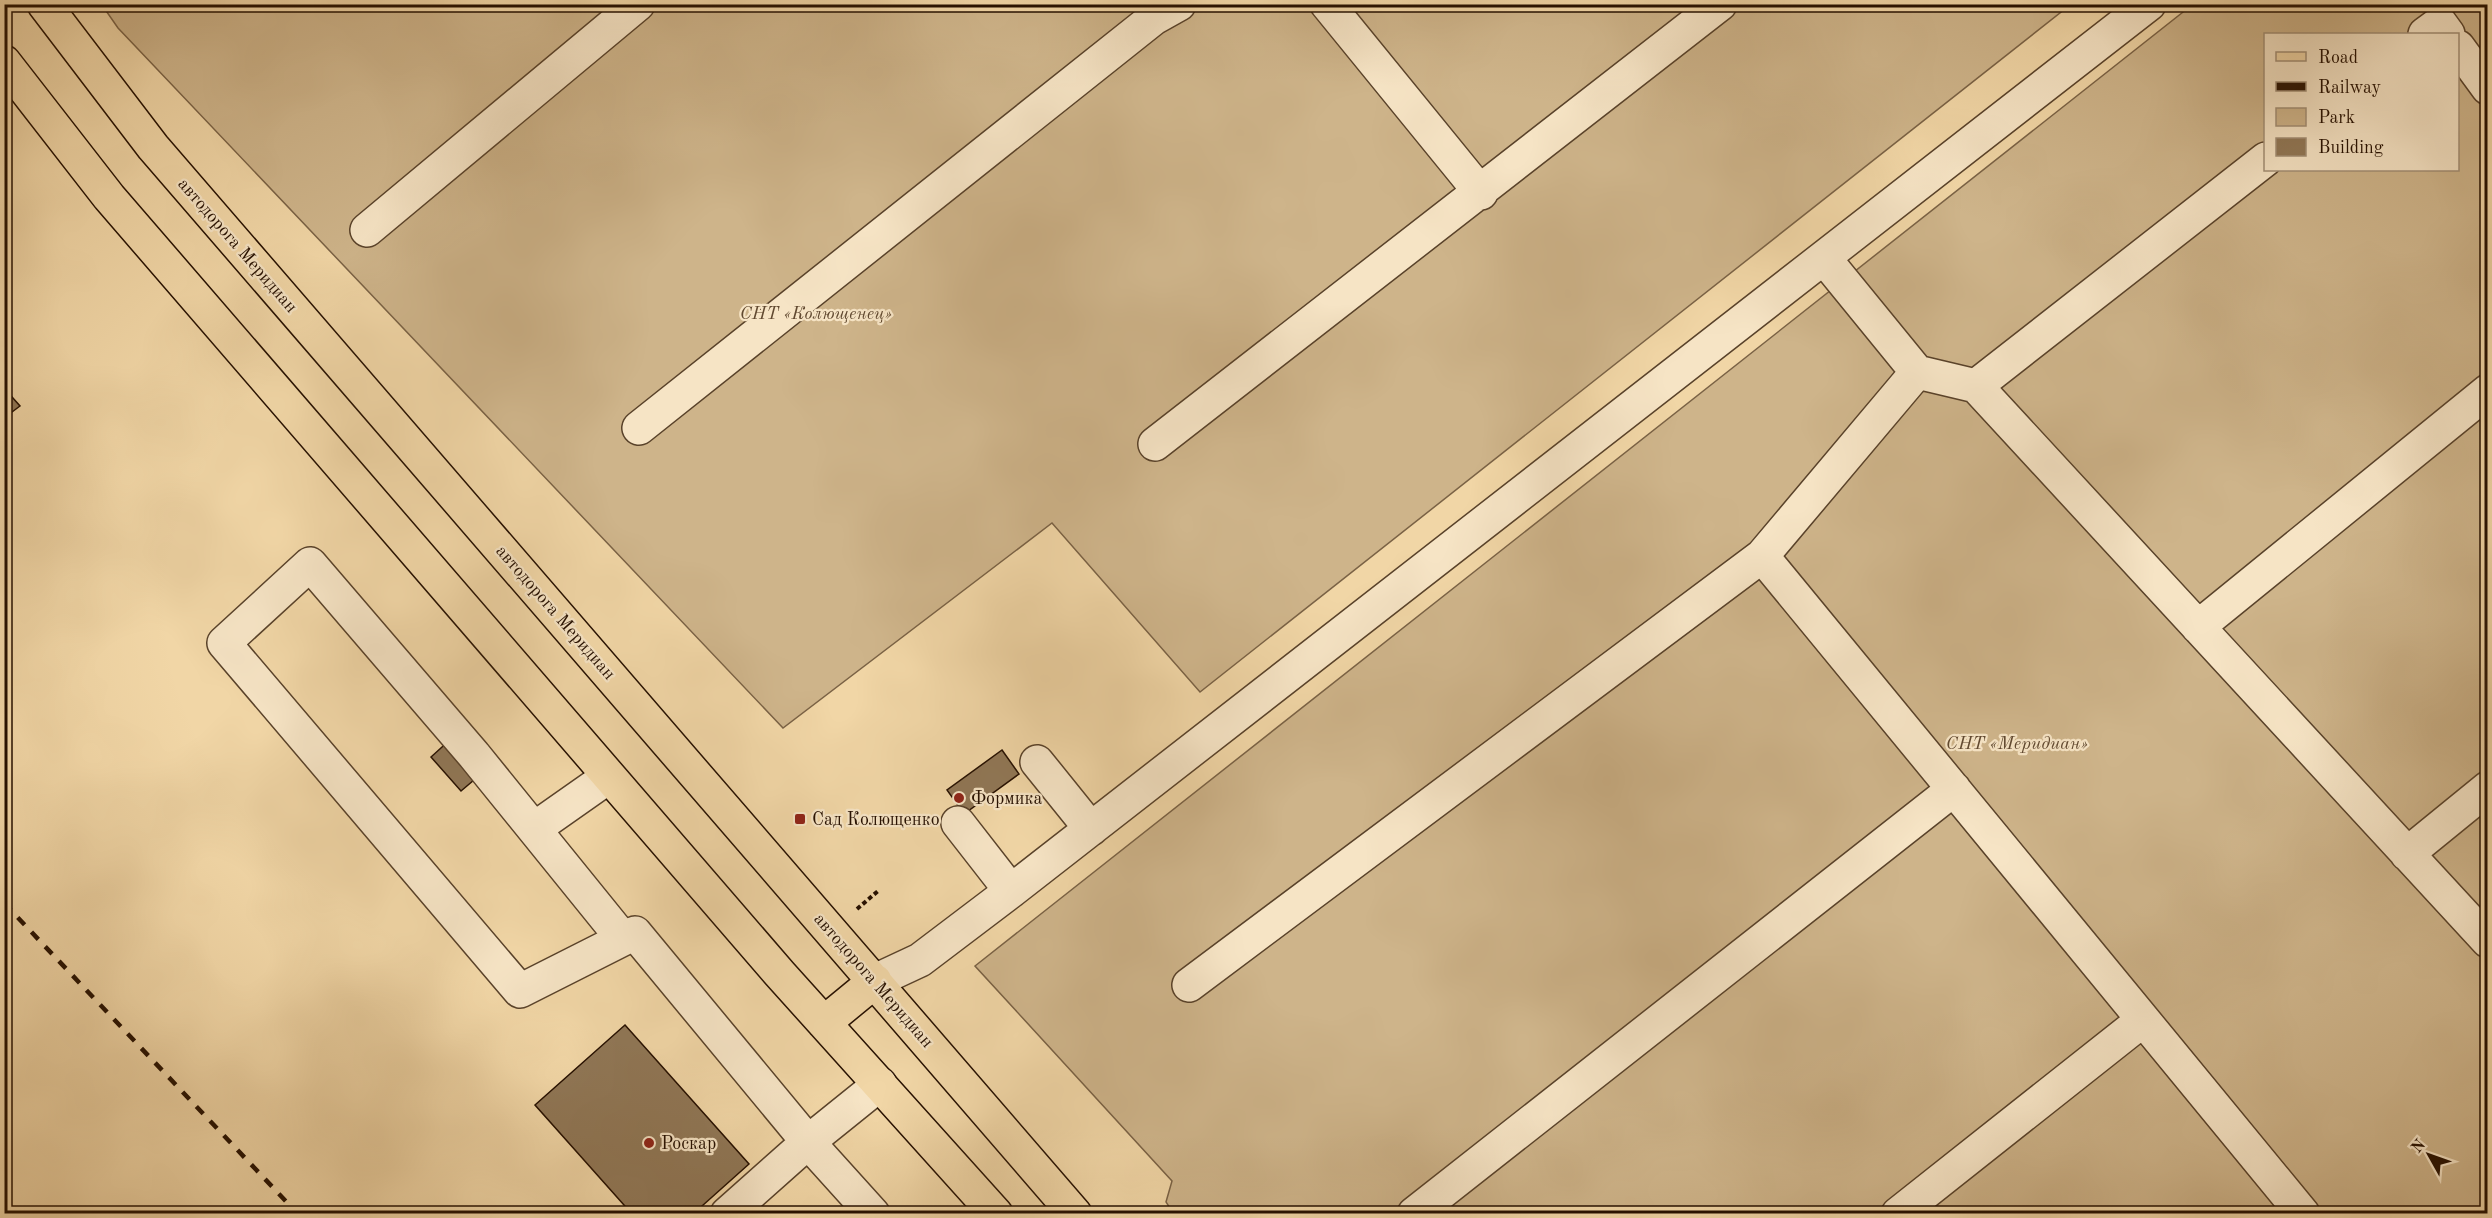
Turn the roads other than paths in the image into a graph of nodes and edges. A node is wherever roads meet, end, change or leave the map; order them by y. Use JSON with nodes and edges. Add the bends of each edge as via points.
{"nodes":[{"id":1,"x":44,"y":4,"type":"edge"},
{"id":2,"x":638,"y":4,"type":"edge"},
{"id":3,"x":1179,"y":4,"type":"edge"},
{"id":4,"x":1328,"y":4,"type":"edge"},
{"id":5,"x":1720,"y":4,"type":"edge"},
{"id":6,"x":2149,"y":4,"type":"edge"},
{"id":7,"x":2426,"y":33,"type":"edge"},
{"id":8,"x":2447,"y":33,"type":"edge"},
{"id":9,"x":2459,"y":50,"type":"edge"},
{"id":10,"x":4,"y":62,"type":"edge"},
{"id":11,"x":2487,"y":88,"type":"edge"},
{"id":12,"x":2264,"y":160,"type":"edge"},
{"id":13,"x":1481,"y":192,"type":"junction"},
{"id":14,"x":367,"y":230,"type":"dead end"},
{"id":15,"x":1824,"y":258,"type":"junction"},
{"id":16,"x":1917,"y":372,"type":"junction"},
{"id":17,"x":1976,"y":386,"type":"junction"},
{"id":18,"x":2487,"y":391,"type":"edge"},
{"id":19,"x":639,"y":428,"type":"dead end"},
{"id":20,"x":1155,"y":444,"type":"dead end"},
{"id":21,"x":1762,"y":556,"type":"junction"},
{"id":22,"x":2198,"y":627,"type":"junction"},
{"id":23,"x":1037,"y":762,"type":"dead end"},
{"id":24,"x":608,"y":777,"type":"junction"},
{"id":25,"x":2487,"y":788,"type":"edge"},
{"id":26,"x":1954,"y":789,"type":"junction"},
{"id":27,"x":958,"y":823,"type":"dead end"},
{"id":28,"x":534,"y":829,"type":"junction"},
{"id":29,"x":1091,"y":829,"type":"junction"},
{"id":30,"x":2407,"y":854,"type":"junction"},
{"id":31,"x":1011,"y":891,"type":"junction"},
{"id":32,"x":623,"y":939,"type":"junction"},
{"id":33,"x":2487,"y":941,"type":"edge"},
{"id":34,"x":875,"y":981,"type":"junction"},
{"id":35,"x":1189,"y":985,"type":"dead end"},
{"id":36,"x":2143,"y":1020,"type":"junction"},
{"id":37,"x":824,"y":1023,"type":"junction"},
{"id":38,"x":880,"y":1084,"type":"junction"},
{"id":39,"x":808,"y":1142,"type":"junction"},
{"id":40,"x":727,"y":1214,"type":"edge"},
{"id":41,"x":873,"y":1214,"type":"edge"},
{"id":42,"x":996,"y":1214,"type":"edge"},
{"id":43,"x":1075,"y":1214,"type":"edge"},
{"id":44,"x":1414,"y":1214,"type":"edge"},
{"id":45,"x":1898,"y":1214,"type":"edge"},
{"id":46,"x":2303,"y":1214,"type":"edge"}],
"edges":[{"from":1,"to":34,"type":"main road","name":"автодорога Меридиан","via":[[153,147]]},
{"from":2,"to":14,"type":"street"},
{"from":3,"to":19,"type":"street","via":[[1154,18]]},
{"from":4,"to":13,"type":"street"},
{"from":5,"to":13,"type":"street"},
{"from":6,"to":15,"type":"street"},
{"from":7,"to":8,"type":"street","via":[[2440,23]]},
{"from":9,"to":11,"type":"street"},
{"from":10,"to":24,"type":"main road","via":[[109,197]]},
{"from":12,"to":17,"type":"street"},
{"from":13,"to":20,"type":"street"},
{"from":15,"to":16,"type":"street"},
{"from":15,"to":29,"type":"street"},
{"from":16,"to":17,"type":"street"},
{"from":16,"to":21,"type":"street"},
{"from":17,"to":22,"type":"street"},
{"from":18,"to":22,"type":"street"},
{"from":21,"to":26,"type":"street"},
{"from":21,"to":35,"type":"street"},
{"from":22,"to":30,"type":"street"},
{"from":23,"to":29,"type":"street"},
{"from":24,"to":28,"type":"street"},
{"from":24,"to":37,"type":"main road"},
{"from":25,"to":30,"type":"street"},
{"from":26,"to":36,"type":"street"},
{"from":26,"to":44,"type":"street"},
{"from":27,"to":31,"type":"street"},
{"from":28,"to":32,"type":"street"},
{"from":28,"to":32,"type":"street","via":[[310,564],[224,643],[520,991]]},
{"from":29,"to":31,"type":"street"},
{"from":30,"to":33,"type":"street"},
{"from":31,"to":34,"type":"street","via":[[920,960]]},
{"from":32,"to":39,"type":"street","via":[[635,933]]},
{"from":34,"to":37,"type":"main road"},
{"from":34,"to":43,"type":"main road","name":"автодорога Меридиан"},
{"from":36,"to":45,"type":"street"},
{"from":36,"to":46,"type":"street"},
{"from":37,"to":38,"type":"main road"},
{"from":38,"to":39,"type":"street"},
{"from":38,"to":42,"type":"main road"},
{"from":39,"to":40,"type":"street"},
{"from":39,"to":41,"type":"street"}]}
